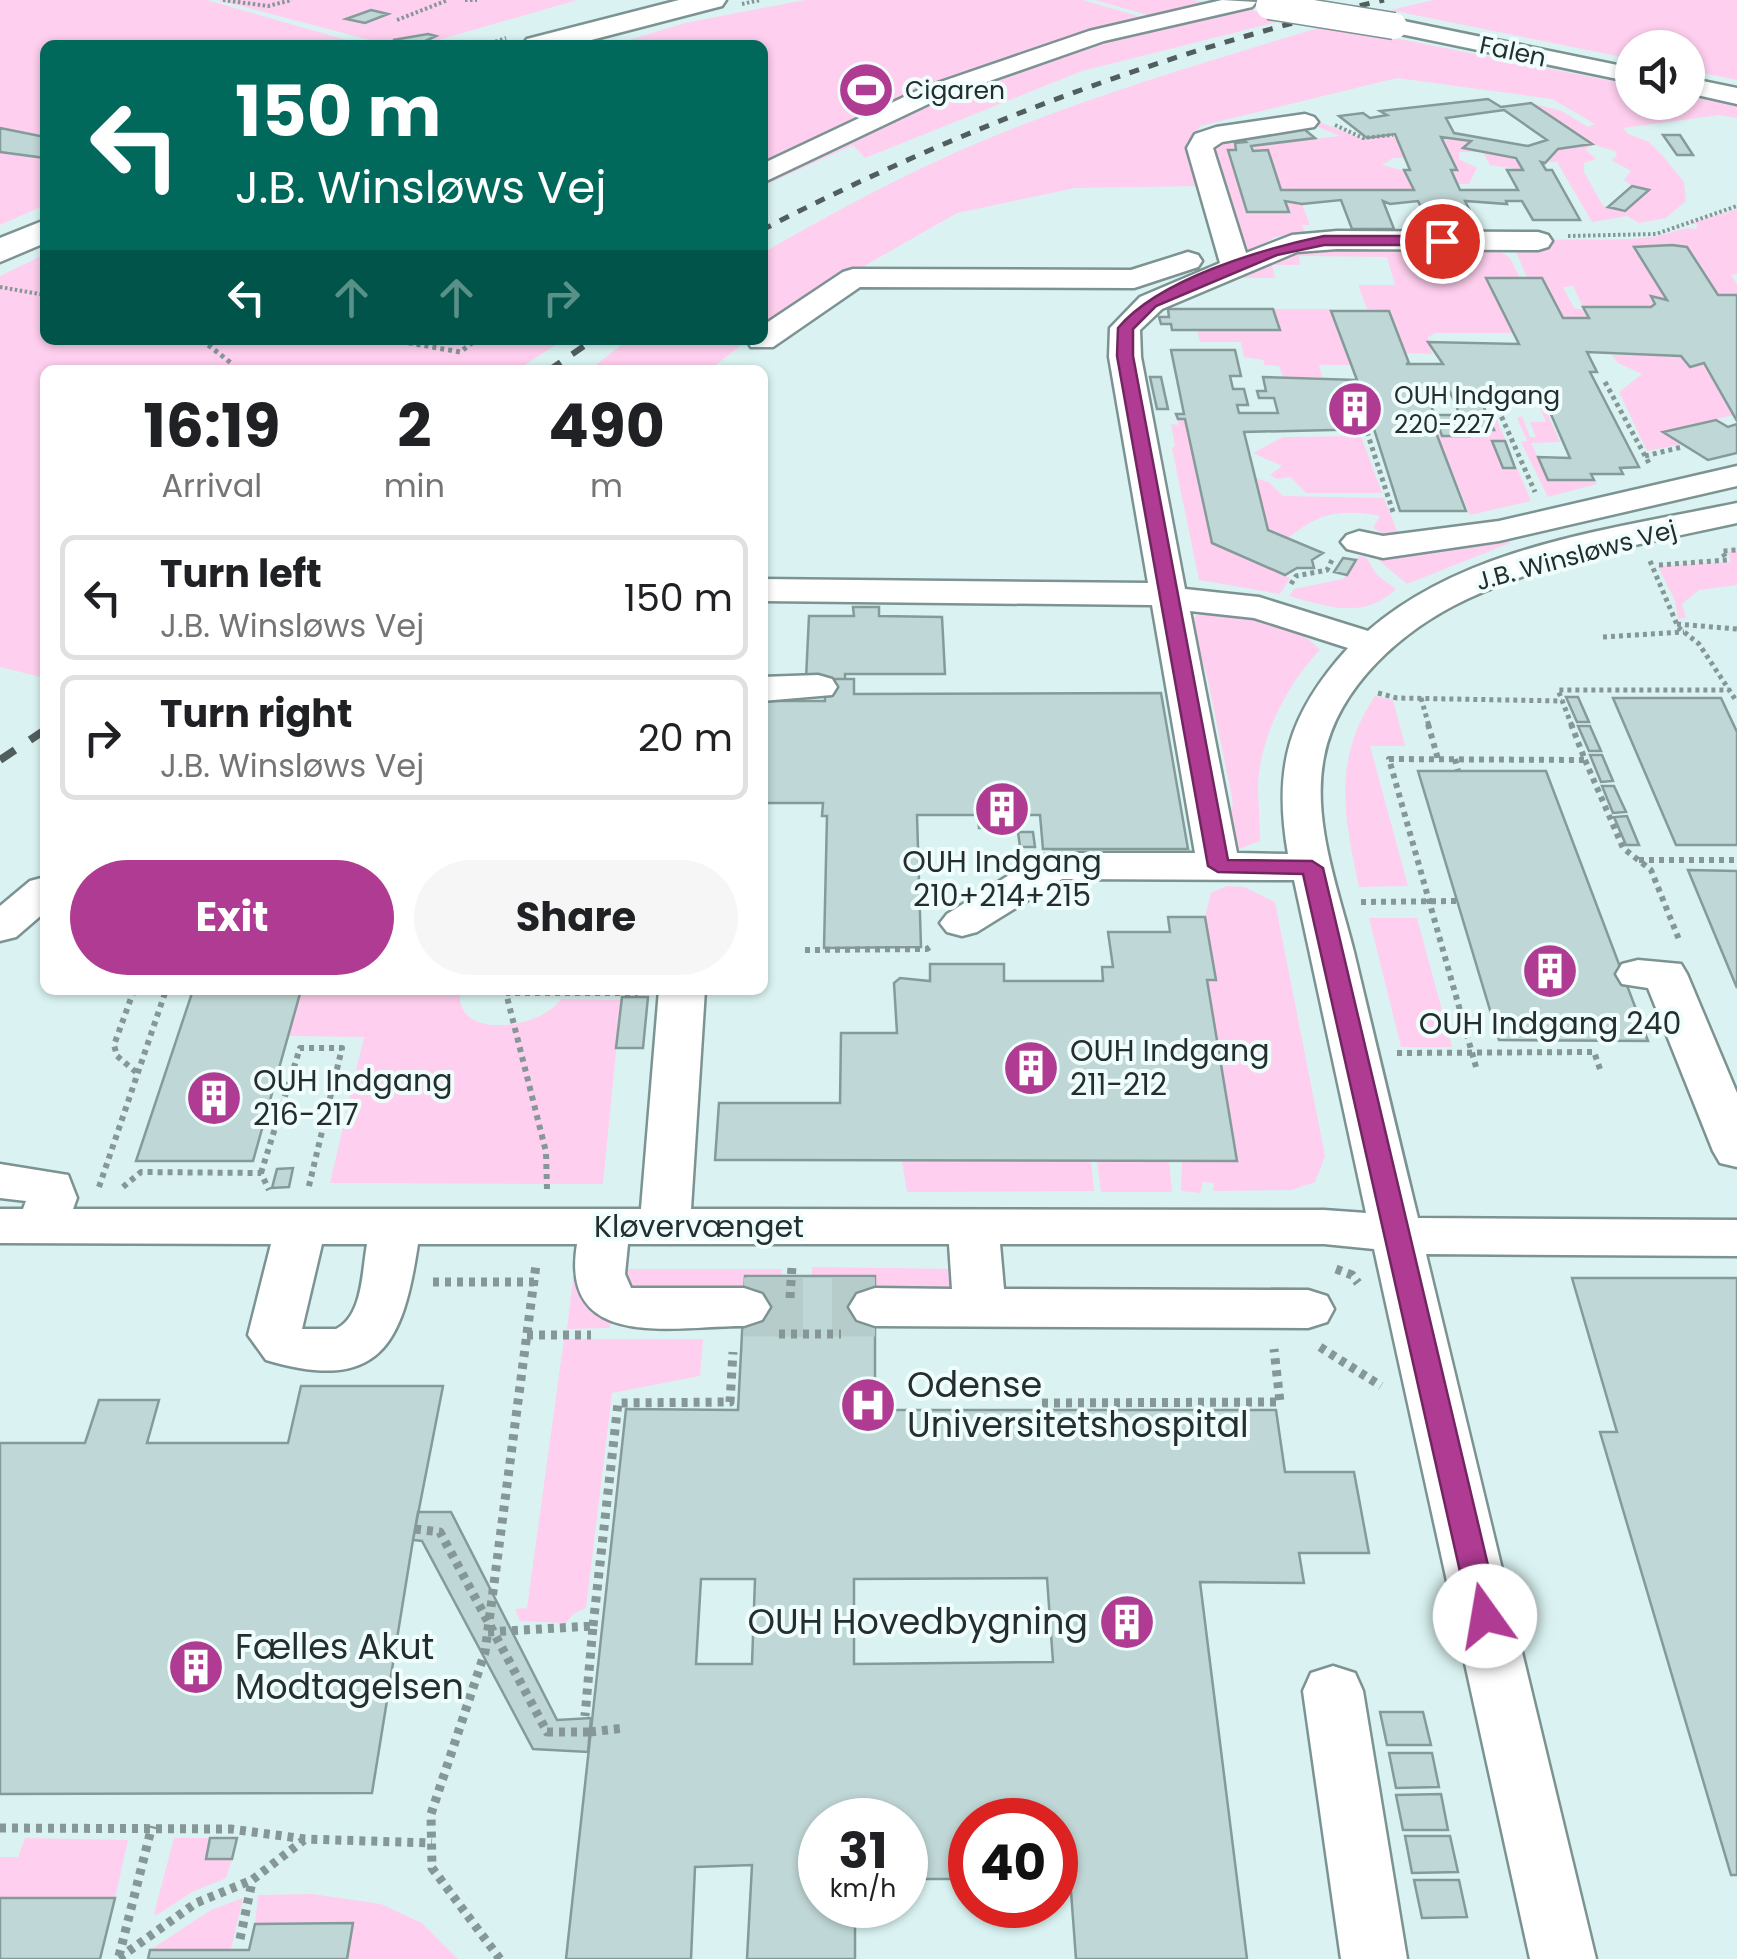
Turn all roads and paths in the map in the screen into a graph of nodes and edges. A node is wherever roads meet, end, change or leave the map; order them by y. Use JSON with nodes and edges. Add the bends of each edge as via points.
{"nodes":[{"id":1,"x":223,"y":0,"type":"edge"},
{"id":2,"x":292,"y":0,"type":"edge"},
{"id":3,"x":448,"y":0,"type":"edge"},
{"id":4,"x":466,"y":0,"type":"edge"},
{"id":5,"x":477,"y":0,"type":"edge"},
{"id":6,"x":692,"y":0,"type":"edge"},
{"id":7,"x":712,"y":0,"type":"edge"},
{"id":8,"x":742,"y":0,"type":"edge"},
{"id":9,"x":1259,"y":2,"type":"edge"},
{"id":10,"x":662,"y":6,"type":"edge"},
{"id":11,"x":397,"y":20,"type":"dead end"},
{"id":12,"x":538,"y":40,"type":"edge"},
{"id":13,"x":553,"y":40,"type":"edge"},
{"id":14,"x":1615,"y":72,"type":"edge"},
{"id":15,"x":1705,"y":89,"type":"edge"},
{"id":16,"x":1737,"y":96,"type":"edge"},
{"id":17,"x":1305,"y":122,"type":"joint"},
{"id":18,"x":1392,"y":136,"type":"dead end"},
{"id":19,"x":768,"y":172,"type":"edge"},
{"id":20,"x":1737,"y":206,"type":"edge"},
{"id":21,"x":40,"y":232,"type":"edge"},
{"id":22,"x":1538,"y":242,"type":"joint"},
{"id":23,"x":0,"y":251,"type":"edge"},
{"id":24,"x":1234,"y":260,"type":"junction"},
{"id":25,"x":1154,"y":275,"type":"junction"},
{"id":26,"x":0,"y":287,"type":"edge"},
{"id":27,"x":1186,"y":288,"type":"junction"},
{"id":28,"x":40,"y":294,"type":"edge"},
{"id":29,"x":768,"y":336,"type":"edge"},
{"id":30,"x":209,"y":345,"type":"edge"},
{"id":31,"x":421,"y":345,"type":"edge"},
{"id":32,"x":469,"y":345,"type":"edge"},
{"id":33,"x":232,"y":362,"type":"dead end"},
{"id":34,"x":1606,"y":382,"type":"dead end"},
{"id":35,"x":1495,"y":402,"type":"dead end"},
{"id":36,"x":1367,"y":432,"type":"dead end"},
{"id":37,"x":1682,"y":447,"type":"dead end"},
{"id":38,"x":1644,"y":456,"type":"junction"},
{"id":39,"x":1737,"y":476,"type":"edge"},
{"id":40,"x":1675,"y":490,"type":"junction"},
{"id":41,"x":1737,"y":513,"type":"edge"},
{"id":42,"x":1558,"y":517,"type":"junction"},
{"id":43,"x":1358,"y":542,"type":"joint"},
{"id":44,"x":1404,"y":544,"type":"junction"},
{"id":45,"x":1737,"y":550,"type":"edge"},
{"id":46,"x":1288,"y":588,"type":"dead end"},
{"id":47,"x":768,"y":590,"type":"edge"},
{"id":48,"x":1169,"y":596,"type":"junction"},
{"id":49,"x":768,"y":610,"type":"edge"},
{"id":50,"x":840,"y":610,"type":"dead end"},
{"id":51,"x":1677,"y":624,"type":"junction"},
{"id":52,"x":1737,"y":629,"type":"edge"},
{"id":53,"x":1685,"y":632,"type":"junction"},
{"id":54,"x":1603,"y":637,"type":"dead end"},
{"id":55,"x":1372,"y":644,"type":"junction"},
{"id":56,"x":1339,"y":679,"type":"junction"},
{"id":57,"x":768,"y":688,"type":"edge"},
{"id":58,"x":818,"y":688,"type":"dead end"},
{"id":59,"x":1729,"y":690,"type":"junction"},
{"id":60,"x":1421,"y":698,"type":"junction"},
{"id":61,"x":1562,"y":701,"type":"junction"},
{"id":62,"x":1737,"y":702,"type":"edge"},
{"id":63,"x":1438,"y":759,"type":"junction"},
{"id":64,"x":1454,"y":759,"type":"junction"},
{"id":65,"x":1585,"y":760,"type":"junction"},
{"id":66,"x":1458,"y":771,"type":"dead end"},
{"id":67,"x":1638,"y":860,"type":"junction"},
{"id":68,"x":1737,"y":860,"type":"edge"},
{"id":69,"x":1218,"y":866,"type":"junction"},
{"id":70,"x":1316,"y":885,"type":"junction"},
{"id":71,"x":40,"y":894,"type":"edge"},
{"id":72,"x":1457,"y":901,"type":"dead end"},
{"id":73,"x":1429,"y":902,"type":"junction"},
{"id":74,"x":962,"y":923,"type":"joint"},
{"id":75,"x":0,"y":928,"type":"edge"},
{"id":76,"x":805,"y":950,"type":"dead end"},
{"id":77,"x":1687,"y":959,"type":"dead end"},
{"id":78,"x":1638,"y":974,"type":"dead end"},
{"id":79,"x":132,"y":995,"type":"edge"},
{"id":80,"x":164,"y":995,"type":"edge"},
{"id":81,"x":507,"y":995,"type":"edge"},
{"id":82,"x":682,"y":995,"type":"edge"},
{"id":83,"x":1472,"y":1052,"type":"junction"},
{"id":84,"x":1356,"y":1053,"type":"junction"},
{"id":85,"x":1476,"y":1067,"type":"dead end"},
{"id":86,"x":136,"y":1072,"type":"junction"},
{"id":87,"x":1601,"y":1072,"type":"dead end"},
{"id":88,"x":1737,"y":1151,"type":"edge"},
{"id":89,"x":261,"y":1173,"type":"dead end"},
{"id":90,"x":0,"y":1181,"type":"edge"},
{"id":91,"x":304,"y":1212,"type":"junction"},
{"id":92,"x":43,"y":1226,"type":"edge"},
{"id":93,"x":394,"y":1226,"type":"junction"},
{"id":94,"x":541,"y":1226,"type":"junction"},
{"id":95,"x":665,"y":1226,"type":"junction"},
{"id":96,"x":604,"y":1227,"type":"junction"},
{"id":97,"x":973,"y":1227,"type":"junction"},
{"id":98,"x":1398,"y":1234,"type":"junction"},
{"id":99,"x":1737,"y":1238,"type":"edge"},
{"id":100,"x":428,"y":1282,"type":"dead end"},
{"id":101,"x":534,"y":1282,"type":"junction"},
{"id":102,"x":875,"y":1307,"type":"tunnel mouth"},
{"id":103,"x":980,"y":1308,"type":"junction"},
{"id":104,"x":1290,"y":1325,"type":"joint"},
{"id":105,"x":738,"y":1329,"type":"joint"},
{"id":106,"x":1042,"y":1403,"type":"dead end"},
{"id":107,"x":415,"y":1529,"type":"dead end"},
{"id":108,"x":593,"y":1626,"type":"junction"},
{"id":109,"x":488,"y":1632,"type":"junction"},
{"id":110,"x":1333,"y":1692,"type":"dead end"},
{"id":111,"x":585,"y":1716,"type":"dead end"},
{"id":112,"x":625,"y":1728,"type":"dead end"},
{"id":113,"x":152,"y":1826,"type":"junction"},
{"id":114,"x":0,"y":1828,"type":"edge"},
{"id":115,"x":305,"y":1839,"type":"junction"},
{"id":116,"x":432,"y":1843,"type":"junction"},
{"id":117,"x":252,"y":1880,"type":"junction"},
{"id":118,"x":240,"y":1939,"type":"dead end"},
{"id":119,"x":119,"y":1959,"type":"edge"},
{"id":120,"x":500,"y":1959,"type":"edge"},
{"id":121,"x":1374,"y":1959,"type":"edge"},
{"id":122,"x":1563,"y":1959,"type":"edge"}],
"edges":[{"from":1,"to":2,"type":"path","via":[[268,6]]},
{"from":3,"to":11,"type":"path"},
{"from":4,"to":5,"type":"path"},
{"from":6,"to":10,"type":"main road"},
{"from":7,"to":10,"type":"main road"},
{"from":8,"to":10,"type":"main road"},
{"from":9,"to":14,"type":"street","name":"Falen","bridge":true},
{"from":9,"to":19,"type":"street","via":[[1097,36],[932,93]]},
{"from":10,"to":12,"type":"main road"},
{"from":10,"to":13,"type":"main road"},
{"from":15,"to":16,"type":"street"},
{"from":17,"to":18,"type":"path","via":[[1328,121],[1364,138]]},
{"from":17,"to":24,"type":"street","via":[[1204,140],[1200,148]]},
{"from":20,"to":22,"type":"path","via":[[1656,234],[1544,236]]},
{"from":21,"to":23,"type":"main road"},
{"from":22,"to":24,"type":"street","via":[[1324,240]]},
{"from":24,"to":25,"type":"street","via":[[1199,256]]},
{"from":24,"to":27,"type":"street"},
{"from":25,"to":27,"type":"street"},
{"from":25,"to":29,"type":"street","via":[[853,278]]},
{"from":26,"to":28,"type":"path"},
{"from":27,"to":48,"type":"street","via":[[1151,303],[1125,328]]},
{"from":30,"to":33,"type":"path"},
{"from":31,"to":32,"type":"path","via":[[460,352]]},
{"from":34,"to":38,"type":"path"},
{"from":35,"to":42,"type":"path","via":[[1539,501]]},
{"from":36,"to":44,"type":"path"},
{"from":37,"to":38,"type":"path"},
{"from":38,"to":40,"type":"path"},
{"from":39,"to":40,"type":"street","name":"J.B. Winsløws Vej"},
{"from":40,"to":42,"type":"street","name":"J.B. Winsløws Vej"},
{"from":41,"to":55,"type":"street","name":"J.B. Winsløws Vej","via":[[1522,564],[1428,602]]},
{"from":42,"to":44,"type":"street","name":"J.B. Winsløws Vej"},
{"from":43,"to":44,"type":"street","name":"J.B. Winsløws Vej"},
{"from":43,"to":46,"type":"path","via":[[1336,554],[1328,570],[1296,576]]},
{"from":45,"to":51,"type":"path","via":[[1722,551],[1727,560],[1652,566]]},
{"from":47,"to":48,"type":"street"},
{"from":48,"to":55,"type":"street","via":[[1259,608]]},
{"from":48,"to":69,"type":"street"},
{"from":49,"to":50,"type":"street"},
{"from":51,"to":52,"type":"path"},
{"from":51,"to":53,"type":"path"},
{"from":53,"to":54,"type":"path"},
{"from":53,"to":59,"type":"path"},
{"from":55,"to":56,"type":"street","name":"J.B. Winsløws Vej"},
{"from":56,"to":60,"type":"path","via":[[1398,698]]},
{"from":56,"to":70,"type":"street","name":"J.B. Winsløws Vej","via":[[1302,766],[1302,817]]},
{"from":57,"to":58,"type":"street"},
{"from":59,"to":61,"type":"path","via":[[1558,690]]},
{"from":59,"to":62,"type":"path"},
{"from":60,"to":61,"type":"path"},
{"from":60,"to":63,"type":"path"},
{"from":61,"to":65,"type":"path"},
{"from":63,"to":64,"type":"path"},
{"from":63,"to":73,"type":"path","via":[[1389,759]]},
{"from":64,"to":65,"type":"path"},
{"from":64,"to":66,"type":"path"},
{"from":65,"to":67,"type":"path","via":[[1622,848]]},
{"from":67,"to":68,"type":"path"},
{"from":67,"to":77,"type":"path","via":[[1650,870]]},
{"from":69,"to":70,"type":"street"},
{"from":69,"to":74,"type":"street","via":[[1053,866]]},
{"from":70,"to":73,"type":"path"},
{"from":70,"to":84,"type":"street","name":"J.B. Winsløws Vej"},
{"from":71,"to":75,"type":"street"},
{"from":72,"to":73,"type":"path"},
{"from":73,"to":83,"type":"path"},
{"from":74,"to":76,"type":"path","via":[[927,949]]},
{"from":78,"to":88,"type":"street","via":[[1664,974]]},
{"from":79,"to":86,"type":"path","via":[[114,1045]]},
{"from":80,"to":86,"type":"path"},
{"from":81,"to":94,"type":"path","via":[[546,1152]]},
{"from":82,"to":95,"type":"street"},
{"from":83,"to":84,"type":"path"},
{"from":83,"to":85,"type":"path"},
{"from":83,"to":87,"type":"path","via":[[1594,1052]]},
{"from":84,"to":98,"type":"street","name":"J.B. Winsløws Vej"},
{"from":86,"to":92,"type":"path"},
{"from":89,"to":91,"type":"path","via":[[300,1048],[342,1048]]},
{"from":90,"to":92,"type":"street","via":[[50,1187]]},
{"from":91,"to":92,"type":"street","name":"Kløvervænget"},
{"from":91,"to":93,"type":"street","name":"Kløvervænget"},
{"from":91,"to":93,"type":"street","via":[[274,1335],[284,1346],[334,1350],[362,1343],[375,1328]]},
{"from":93,"to":94,"type":"street","name":"Kløvervænget"},
{"from":94,"to":96,"type":"street","name":"Kløvervænget"},
{"from":94,"to":101,"type":"path"},
{"from":95,"to":96,"type":"street","name":"Kløvervænget"},
{"from":95,"to":97,"type":"street","name":"Kløvervænget"},
{"from":96,"to":105,"type":"street","via":[[599,1289],[607,1300]]},
{"from":97,"to":98,"type":"street","name":"Kløvervænget","via":[[1324,1227]]},
{"from":97,"to":103,"type":"street"},
{"from":98,"to":99,"type":"street"},
{"from":98,"to":122,"type":"street","name":"J.B. Winsløws Vej"},
{"from":100,"to":101,"type":"path"},
{"from":101,"to":109,"type":"path"},
{"from":102,"to":103,"type":"street"},
{"from":103,"to":104,"type":"street"},
{"from":104,"to":106,"type":"path","via":[[1280,1402]]},
{"from":105,"to":108,"type":"path","via":[[730,1402],[618,1403]]},
{"from":107,"to":112,"type":"path","bridge":true,"via":[[440,1532],[547,1732]]},
{"from":108,"to":109,"type":"path"},
{"from":108,"to":111,"type":"path"},
{"from":109,"to":116,"type":"path","via":[[432,1814]]},
{"from":110,"to":121,"type":"street"},
{"from":113,"to":114,"type":"path"},
{"from":113,"to":115,"type":"path"},
{"from":113,"to":119,"type":"path"},
{"from":115,"to":116,"type":"path"},
{"from":115,"to":117,"type":"path"},
{"from":116,"to":120,"type":"path","via":[[432,1868]]},
{"from":117,"to":118,"type":"path"},
{"from":117,"to":119,"type":"path","via":[[196,1903]]}]}
